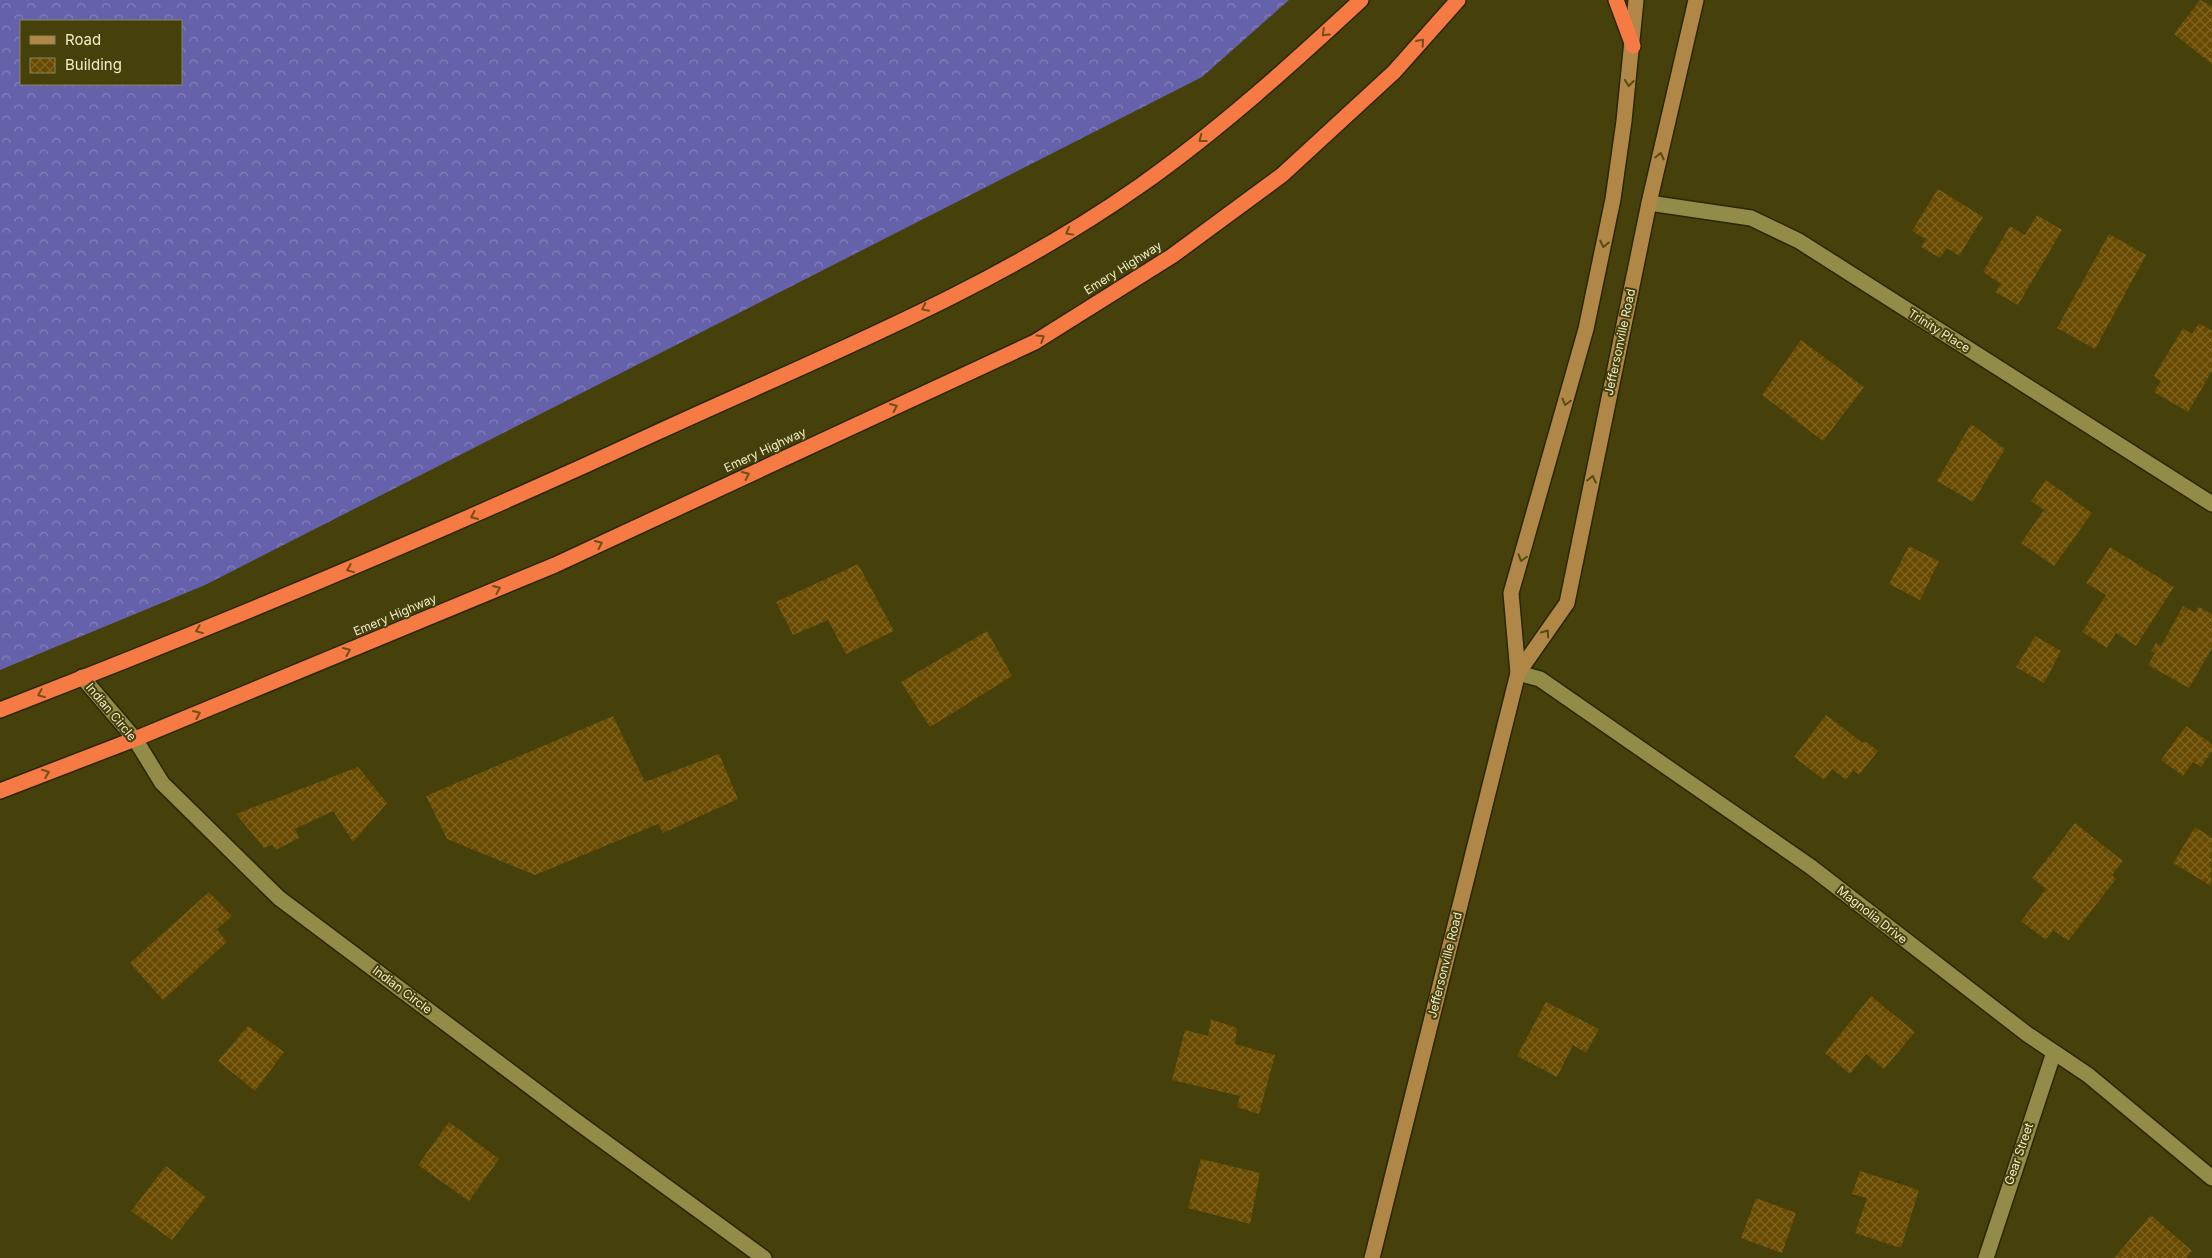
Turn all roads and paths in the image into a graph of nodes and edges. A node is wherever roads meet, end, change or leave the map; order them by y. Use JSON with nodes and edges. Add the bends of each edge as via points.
{"nodes":[{"id":1,"x":1361,"y":0,"type":"edge"},
{"id":2,"x":1458,"y":0,"type":"edge"},
{"id":3,"x":1467,"y":0,"type":"edge"},
{"id":4,"x":1616,"y":0,"type":"edge"},
{"id":5,"x":1636,"y":0,"type":"edge"},
{"id":6,"x":1696,"y":0,"type":"edge"},
{"id":7,"x":1447,"y":12,"type":"junction"},
{"id":8,"x":1633,"y":46,"type":"junction"},
{"id":9,"x":1649,"y":203,"type":"junction"},
{"id":10,"x":2212,"y":504,"type":"edge"},
{"id":11,"x":1518,"y":673,"type":"junction"},
{"id":12,"x":82,"y":677,"type":"junction"},
{"id":13,"x":0,"y":710,"type":"edge"},
{"id":14,"x":135,"y":739,"type":"junction"},
{"id":15,"x":0,"y":791,"type":"edge"},
{"id":16,"x":2054,"y":1052,"type":"junction"},
{"id":17,"x":2212,"y":1178,"type":"edge"},
{"id":18,"x":764,"y":1258,"type":"edge"},
{"id":19,"x":1372,"y":1258,"type":"edge"},
{"id":20,"x":1986,"y":1258,"type":"edge"}],
"edges":[{"from":1,"to":12,"type":"highway","one_way":true,"via":[[1217,127],[1142,185],[1000,270],[890,326],[518,496],[395,550]]},
{"from":2,"to":7,"type":"highway","name":"Emery Highway"},
{"from":3,"to":7,"type":"highway"},
{"from":4,"to":8,"type":"highway"},
{"from":5,"to":8,"type":"street","name":"Jeffersonville Road"},
{"from":9,"to":6,"type":"street","name":"Jeffersonville Road","one_way":true},
{"from":14,"to":7,"type":"highway","name":"Emery Highway","one_way":true,"via":[[555,565],[1035,342],[1172,256],[1282,175],[1394,72]]},
{"from":8,"to":11,"type":"street","name":"Jeffersonville Road","one_way":true,"via":[[1613,199],[1586,329],[1511,593]]},
{"from":9,"to":10,"type":"street","name":"Trinity Place","via":[[1751,218],[1799,241]]},
{"from":11,"to":9,"type":"street","name":"Jeffersonville Road","one_way":true,"via":[[1566,603]]},
{"from":11,"to":16,"type":"street","name":"Magnolia Drive","via":[[1540,679],[1811,867]]},
{"from":11,"to":19,"type":"street","name":"Jeffersonville Road"},
{"from":12,"to":13,"type":"highway","one_way":true},
{"from":12,"to":14,"type":"street","name":"Indian Circle"},
{"from":15,"to":14,"type":"highway","name":"Emery Highway","one_way":true},
{"from":14,"to":18,"type":"street","name":"Indian Circle","via":[[162,782],[279,898]]},
{"from":16,"to":17,"type":"street","name":"Magnolia Drive","via":[[2088,1075]]},
{"from":16,"to":20,"type":"street","name":"Gear Street"}]}
